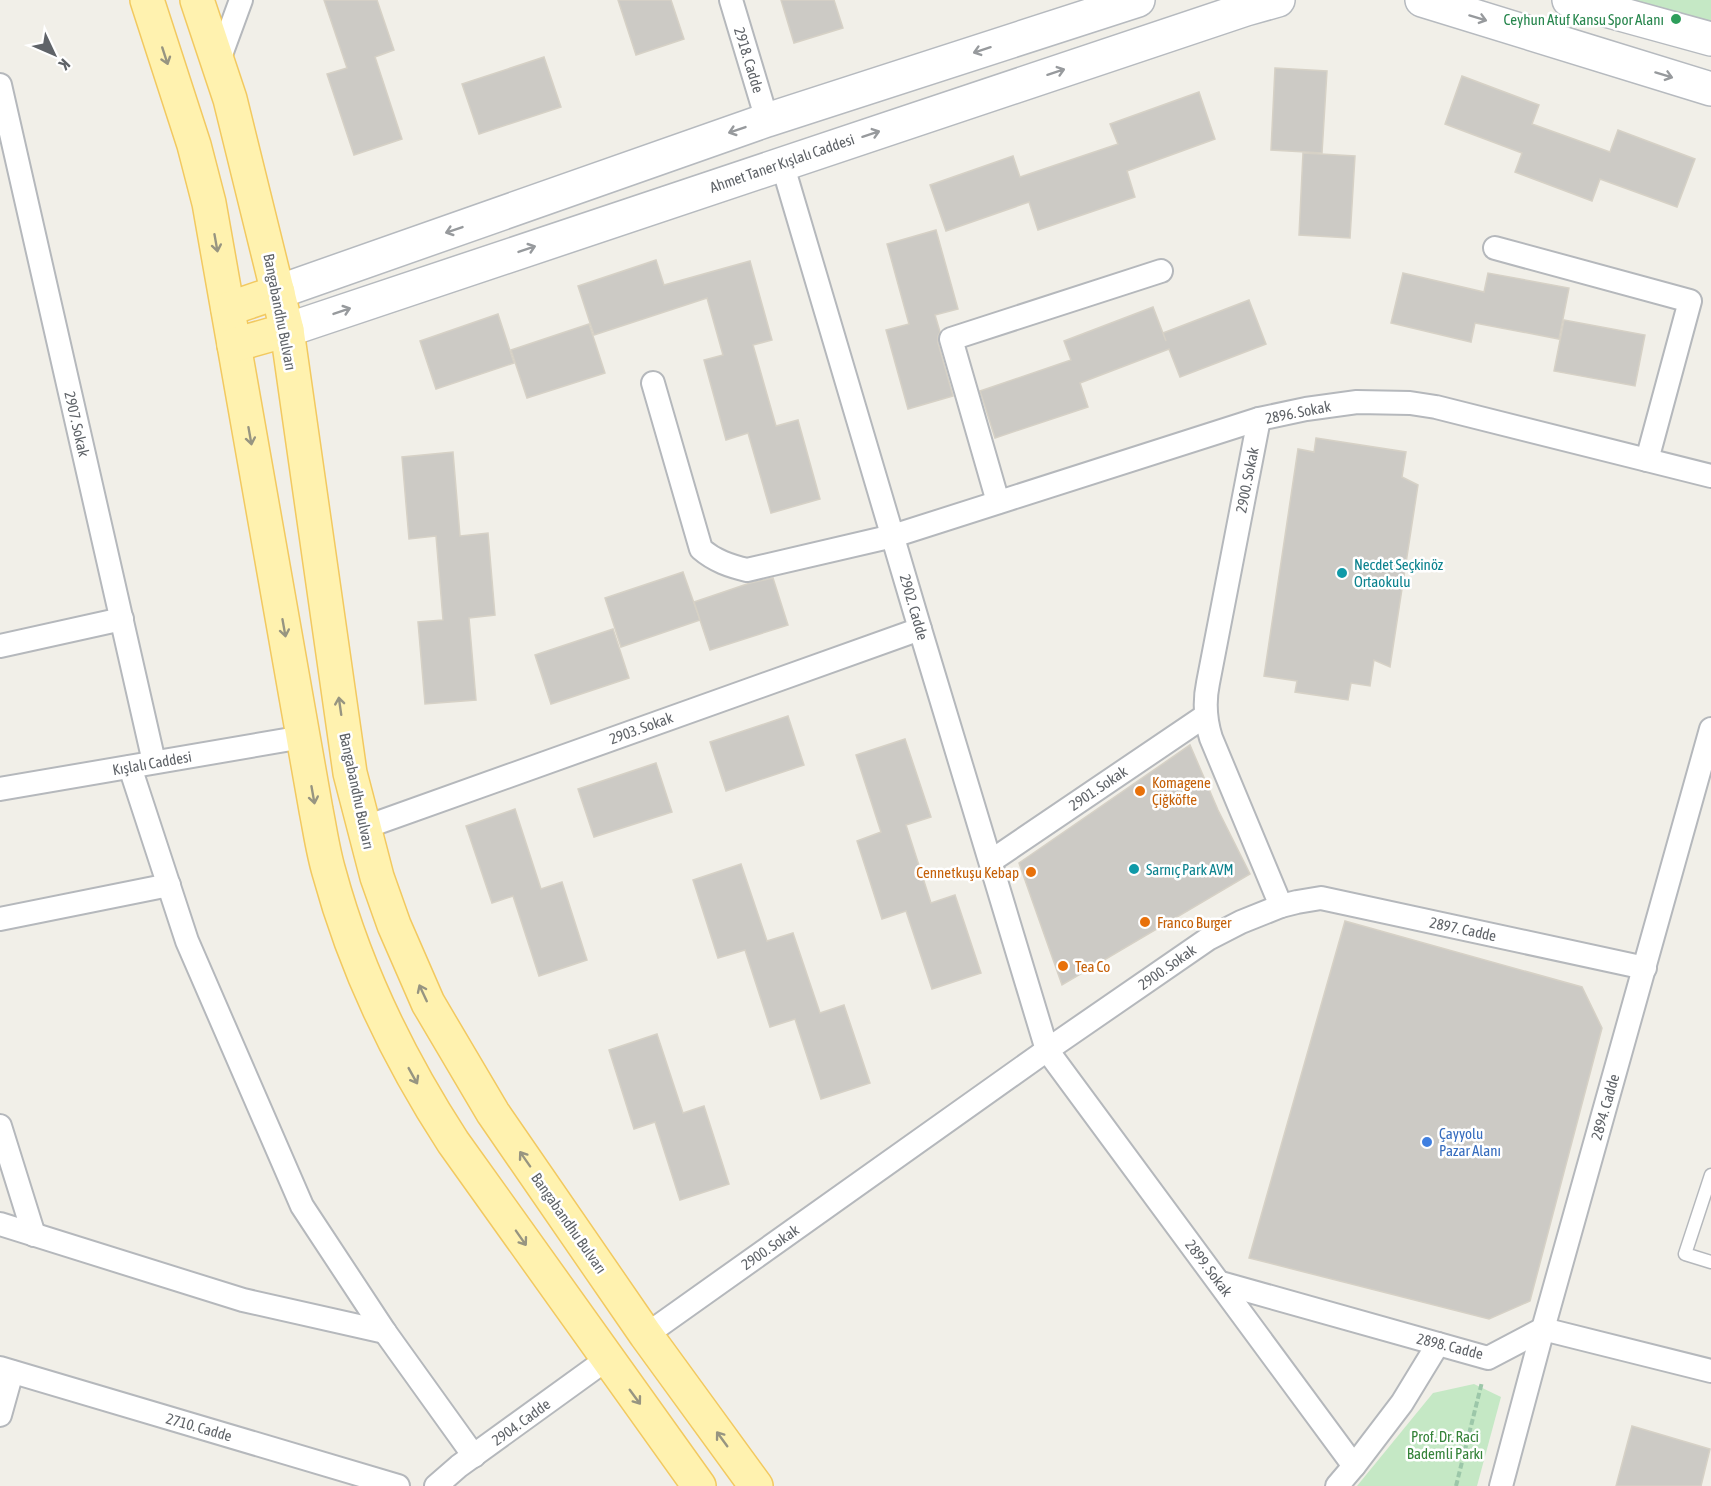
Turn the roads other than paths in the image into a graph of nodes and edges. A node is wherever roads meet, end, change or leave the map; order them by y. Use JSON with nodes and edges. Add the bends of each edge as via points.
{"nodes":[{"id":1,"x":147,"y":0,"type":"edge"},
{"id":2,"x":198,"y":0,"type":"edge"},
{"id":3,"x":241,"y":0,"type":"edge"},
{"id":4,"x":731,"y":0,"type":"edge"},
{"id":5,"x":1138,"y":0,"type":"edge"},
{"id":6,"x":1278,"y":0,"type":"edge"},
{"id":7,"x":1422,"y":0,"type":"edge"},
{"id":8,"x":1569,"y":0,"type":"edge"},
{"id":9,"x":1711,"y":39,"type":"edge"},
{"id":10,"x":219,"y":60,"type":"junction"},
{"id":11,"x":0,"y":85,"type":"edge"},
{"id":12,"x":1711,"y":89,"type":"edge"},
{"id":13,"x":767,"y":120,"type":"junction"},
{"id":14,"x":782,"y":163,"type":"junction"},
{"id":15,"x":1495,"y":248,"type":"dead end"},
{"id":16,"x":1161,"y":271,"type":"dead end"},
{"id":17,"x":278,"y":292,"type":"junction"},
{"id":18,"x":228,"y":309,"type":"junction"},
{"id":19,"x":286,"y":330,"type":"junction"},
{"id":20,"x":234,"y":345,"type":"junction"},
{"id":21,"x":653,"y":382,"type":"dead end"},
{"id":22,"x":1259,"y":419,"type":"junction"},
{"id":23,"x":1647,"y":460,"type":"junction"},
{"id":24,"x":1711,"y":476,"type":"edge"},
{"id":25,"x":998,"y":502,"type":"junction"},
{"id":26,"x":893,"y":536,"type":"junction"},
{"id":27,"x":122,"y":619,"type":"junction"},
{"id":28,"x":920,"y":629,"type":"junction"},
{"id":29,"x":0,"y":646,"type":"edge"},
{"id":30,"x":1206,"y":716,"type":"junction"},
{"id":31,"x":1711,"y":729,"type":"edge"},
{"id":32,"x":303,"y":737,"type":"junction"},
{"id":33,"x":154,"y":762,"type":"junction"},
{"id":34,"x":130,"y":767,"type":"junction"},
{"id":35,"x":0,"y":789,"type":"edge"},
{"id":36,"x":363,"y":828,"type":"junction"},
{"id":37,"x":990,"y":861,"type":"junction"},
{"id":38,"x":169,"y":885,"type":"junction"},
{"id":39,"x":1281,"y":906,"type":"junction"},
{"id":40,"x":0,"y":919,"type":"edge"},
{"id":41,"x":1644,"y":968,"type":"junction"},
{"id":42,"x":1047,"y":1050,"type":"junction"},
{"id":43,"x":0,"y":1126,"type":"edge"},
{"id":44,"x":1711,"y":1175,"type":"edge"},
{"id":45,"x":0,"y":1224,"type":"edge"},
{"id":46,"x":34,"y":1234,"type":"junction"},
{"id":47,"x":1711,"y":1263,"type":"edge"},
{"id":48,"x":1221,"y":1283,"type":"junction"},
{"id":49,"x":1543,"y":1329,"type":"junction"},
{"id":50,"x":385,"y":1332,"type":"junction"},
{"id":51,"x":646,"y":1335,"type":"junction"},
{"id":52,"x":1438,"y":1344,"type":"junction"},
{"id":53,"x":607,"y":1359,"type":"junction"},
{"id":54,"x":6,"y":1370,"type":"edge"},
{"id":55,"x":1711,"y":1371,"type":"edge"},
{"id":56,"x":0,"y":1415,"type":"edge"},
{"id":57,"x":474,"y":1456,"type":"junction"},
{"id":58,"x":1354,"y":1466,"type":"junction"},
{"id":59,"x":398,"y":1486,"type":"edge"},
{"id":60,"x":436,"y":1486,"type":"edge"},
{"id":61,"x":699,"y":1486,"type":"edge"},
{"id":62,"x":756,"y":1486,"type":"edge"},
{"id":63,"x":1337,"y":1486,"type":"edge"},
{"id":64,"x":1501,"y":1486,"type":"edge"}],
"edges":[{"from":1,"to":18,"type":"main road","one_way":true,"via":[[202,172]]},
{"from":2,"to":10,"type":"main road","name":"Bangabandhu Bulvarı"},
{"from":3,"to":10,"type":"street"},
{"from":4,"to":13,"type":"street","name":"2918. Cadde"},
{"from":5,"to":13,"type":"street","one_way":true},
{"from":14,"to":6,"type":"street","name":"Ahmet Taner Kışlalı Caddesi","one_way":true},
{"from":7,"to":12,"type":"street","one_way":true},
{"from":8,"to":9,"type":"street"},
{"from":10,"to":17,"type":"main road","name":"Bangabandhu Bulvarı"},
{"from":11,"to":27,"type":"street","name":"2907. Sokak"},
{"from":13,"to":14,"type":"street"},
{"from":13,"to":17,"type":"street","one_way":true},
{"from":19,"to":14,"type":"street","name":"Ahmet Taner Kışlalı Caddesi","one_way":true},
{"from":14,"to":26,"type":"street","name":"2902. Cadde"},
{"from":15,"to":23,"type":"street","via":[[1690,301]]},
{"from":16,"to":25,"type":"street","via":[[951,339]]},
{"from":17,"to":18,"type":"main road"},
{"from":17,"to":19,"type":"main road","name":"Bangabandhu Bulvarı"},
{"from":18,"to":20,"type":"main road"},
{"from":19,"to":20,"type":"main road"},
{"from":36,"to":19,"type":"main road","name":"Bangabandhu Bulvarı","one_way":true,"via":[[350,773]]},
{"from":20,"to":32,"type":"main road","one_way":true},
{"from":21,"to":26,"type":"street","name":"2896. Sokak","via":[[701,549],[707,555],[747,570]]},
{"from":22,"to":23,"type":"street","name":"2896. Sokak","via":[[1357,402],[1410,403]]},
{"from":22,"to":25,"type":"street","name":"2896. Sokak"},
{"from":22,"to":30,"type":"street","name":"2900. Sokak","via":[[1208,682]]},
{"from":23,"to":24,"type":"street","name":"2896. Sokak"},
{"from":25,"to":26,"type":"street","name":"2896. Sokak"},
{"from":26,"to":28,"type":"street","name":"2902. Cadde"},
{"from":27,"to":29,"type":"street"},
{"from":27,"to":33,"type":"street","name":"2907. Sokak"},
{"from":28,"to":36,"type":"street","name":"2903. Sokak"},
{"from":28,"to":37,"type":"street","name":"2902. Cadde"},
{"from":30,"to":37,"type":"street","name":"2901. Sokak"},
{"from":30,"to":39,"type":"street","name":"2900. Sokak","via":[[1216,750]]},
{"from":31,"to":41,"type":"street","name":"2894. Cadde"},
{"from":32,"to":33,"type":"street","name":"Kışlalı Caddesi"},
{"from":32,"to":53,"type":"main road","one_way":true,"via":[[328,871],[369,986],[409,1068],[453,1142]]},
{"from":33,"to":34,"type":"street","name":"Kışlalı Caddesi"},
{"from":34,"to":35,"type":"street","name":"Kışlalı Caddesi"},
{"from":34,"to":38,"type":"street"},
{"from":51,"to":36,"type":"main road","name":"Bangabandhu Bulvarı","one_way":true,"via":[[493,1113],[433,1012],[394,925]]},
{"from":37,"to":42,"type":"street","name":"2902. Cadde"},
{"from":38,"to":40,"type":"street"},
{"from":38,"to":50,"type":"street","via":[[187,942],[302,1206]]},
{"from":39,"to":41,"type":"street","name":"2897. Cadde","via":[[1321,898]]},
{"from":39,"to":42,"type":"street","name":"2900. Sokak","via":[[1208,939]]},
{"from":41,"to":49,"type":"street","name":"2894. Cadde"},
{"from":42,"to":48,"type":"street","name":"2899. Sokak"},
{"from":42,"to":51,"type":"street","name":"2900. Sokak"},
{"from":43,"to":46,"type":"street"},
{"from":44,"to":47,"type":"lane","via":[[1685,1254]]},
{"from":45,"to":46,"type":"street"},
{"from":46,"to":50,"type":"street","via":[[243,1300]]},
{"from":48,"to":52,"type":"street","name":"2898. Cadde"},
{"from":48,"to":58,"type":"street","name":"2899. Sokak"},
{"from":49,"to":52,"type":"street","name":"2898. Cadde","via":[[1488,1358]]},
{"from":49,"to":55,"type":"street"},
{"from":49,"to":64,"type":"street","name":"2894. Cadde"},
{"from":50,"to":57,"type":"street"},
{"from":62,"to":51,"type":"main road","name":"Bangabandhu Bulvarı","one_way":true},
{"from":52,"to":58,"type":"street","via":[[1402,1403]]},
{"from":53,"to":57,"type":"street","name":"2904. Cadde"},
{"from":53,"to":61,"type":"main road","one_way":true},
{"from":54,"to":56,"type":"street"},
{"from":54,"to":59,"type":"street","name":"2710. Cadde"},
{"from":57,"to":60,"type":"street","name":"2904. Cadde"},
{"from":58,"to":63,"type":"street"}]}
